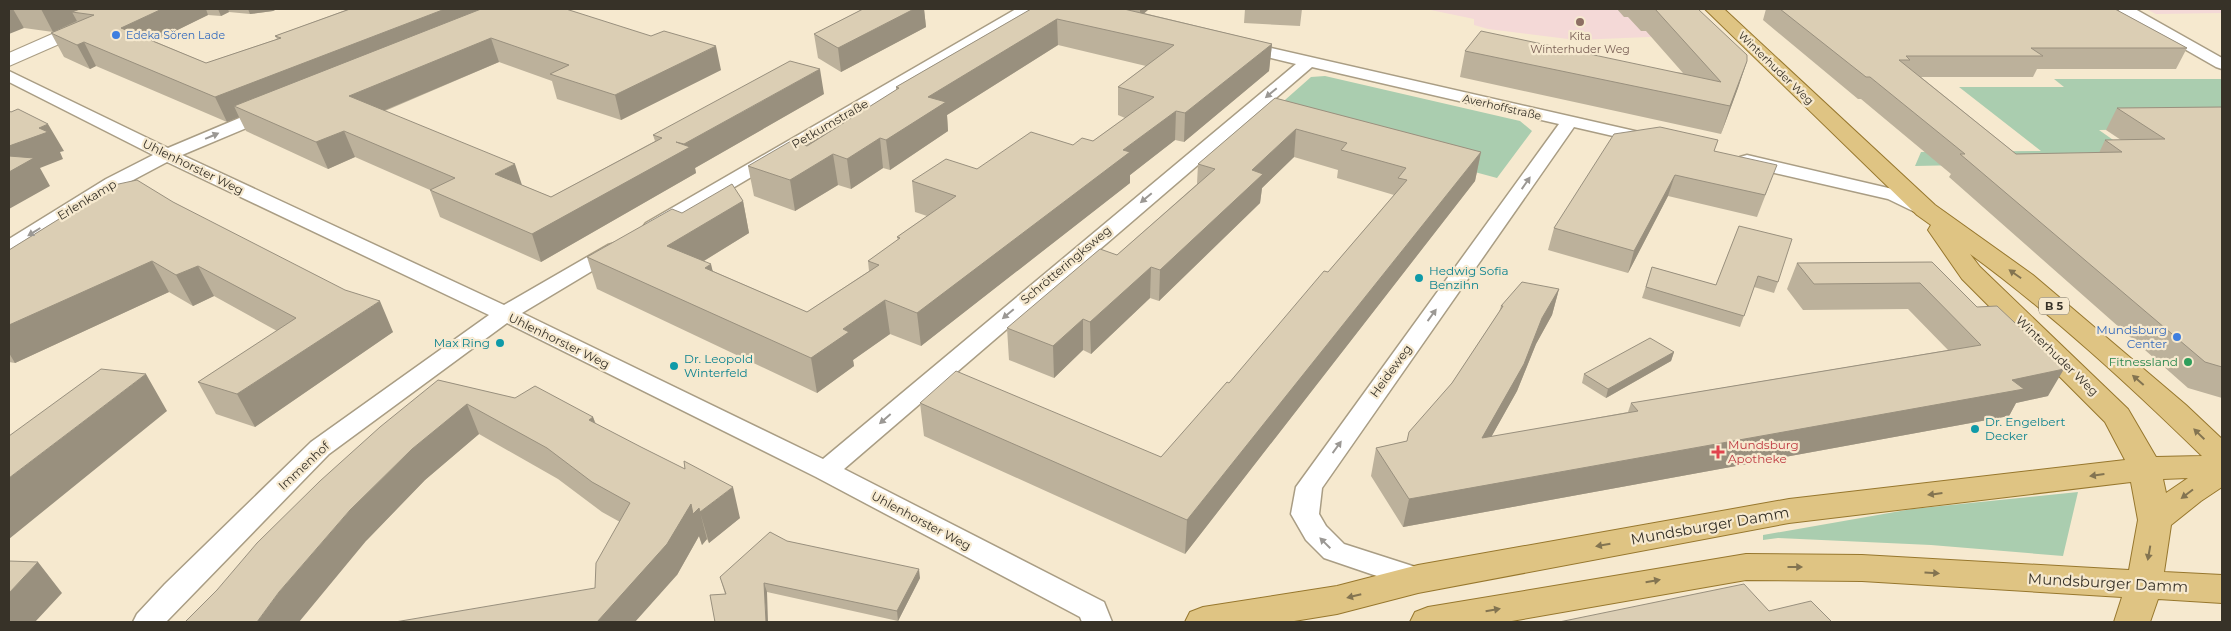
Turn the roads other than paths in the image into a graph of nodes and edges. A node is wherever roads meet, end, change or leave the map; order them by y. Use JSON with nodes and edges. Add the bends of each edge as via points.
{"nodes":[{"id":1,"x":124,"y":9,"type":"edge"},
{"id":2,"x":1026,"y":9,"type":"edge"},
{"id":3,"x":1714,"y":9,"type":"edge"},
{"id":4,"x":2125,"y":9,"type":"edge"},
{"id":5,"x":1221,"y":42,"type":"edge"},
{"id":6,"x":9,"y":60,"type":"edge"},
{"id":7,"x":1308,"y":62,"type":"junction"},
{"id":8,"x":2222,"y":64,"type":"edge"},
{"id":9,"x":9,"y":76,"type":"edge"},
{"id":10,"x":283,"y":106,"type":"edge"},
{"id":11,"x":1569,"y":122,"type":"junction"},
{"id":12,"x":1666,"y":144,"type":"edge"},
{"id":13,"x":167,"y":155,"type":"junction"},
{"id":14,"x":1730,"y":158,"type":"edge"},
{"id":15,"x":1926,"y":210,"type":"junction"},
{"id":16,"x":9,"y":248,"type":"edge"},
{"id":17,"x":504,"y":314,"type":"junction"},
{"id":18,"x":2222,"y":457,"type":"edge"},
{"id":19,"x":2222,"y":466,"type":"edge"},
{"id":20,"x":2145,"y":469,"type":"junction"},
{"id":21,"x":825,"y":471,"type":"junction"},
{"id":22,"x":2222,"y":472,"type":"edge"},
{"id":23,"x":2155,"y":520,"type":"junction"},
{"id":24,"x":1418,"y":579,"type":"junction"},
{"id":25,"x":2144,"y":585,"type":"junction"},
{"id":26,"x":2222,"y":590,"type":"edge"},
{"id":27,"x":148,"y":622,"type":"edge"},
{"id":28,"x":1097,"y":622,"type":"edge"},
{"id":29,"x":1202,"y":622,"type":"edge"},
{"id":30,"x":1428,"y":622,"type":"edge"},
{"id":31,"x":2132,"y":622,"type":"edge"}],
"edges":[{"from":1,"to":6,"type":"street"},
{"from":2,"to":17,"type":"street","name":"Petkumstraße"},
{"from":3,"to":15,"type":"main road","name":"Winterhuder Weg","number":"B 5"},
{"from":4,"to":8,"type":"street"},
{"from":5,"to":7,"type":"street","name":"Averhoffstraße"},
{"from":7,"to":11,"type":"street","name":"Averhoffstraße"},
{"from":7,"to":21,"type":"street","name":"Schrötteringksweg","one_way":true},
{"from":9,"to":13,"type":"street","name":"Uhlenhorster Weg"},
{"from":13,"to":10,"type":"street","name":"Erlenkamp","one_way":true},
{"from":11,"to":12,"type":"street","name":"Averhoffstraße"},
{"from":24,"to":11,"type":"street","name":"Heideweg","one_way":true,"via":[[1334,551],[1316,533],[1305,514],[1309,487]]},
{"from":13,"to":16,"type":"street","name":"Erlenkamp","one_way":true,"via":[[113,183]]},
{"from":13,"to":17,"type":"street","name":"Uhlenhorster Weg"},
{"from":14,"to":15,"type":"street","via":[[1862,186],[1894,195]]},
{"from":18,"to":15,"type":"main road","name":"Winterhuder Weg","number":"B 5","one_way":true,"via":[[2024,280]]},
{"from":15,"to":20,"type":"main road","name":"Winterhuder Weg","number":"B 5","via":[[1971,273],[2117,416]]},
{"from":17,"to":21,"type":"street","name":"Uhlenhorster Weg"},
{"from":17,"to":27,"type":"street","name":"Immenhof","via":[[320,448]]},
{"from":19,"to":20,"type":"main road","name":"Mundsburger Damm"},
{"from":20,"to":23,"type":"main road","name":"Winterhuder Weg","number":"B 5"},
{"from":20,"to":24,"type":"main road","name":"Mundsburger Damm","one_way":true,"via":[[1789,511]]},
{"from":21,"to":28,"type":"street","name":"Uhlenhorster Weg","via":[[1093,610]]},
{"from":22,"to":23,"type":"main road","one_way":true,"via":[[2189,492]]},
{"from":23,"to":25,"type":"main road","number":"B 5","one_way":true},
{"from":24,"to":29,"type":"main road","name":"Mundsburger Damm","one_way":true,"via":[[1337,600]]},
{"from":25,"to":26,"type":"main road","name":"Mundsburger Damm"},
{"from":30,"to":25,"type":"main road","name":"Mundsburger Damm","one_way":true,"via":[[1746,567],[1862,568]]},
{"from":25,"to":31,"type":"main road","number":"B 5"}]}
